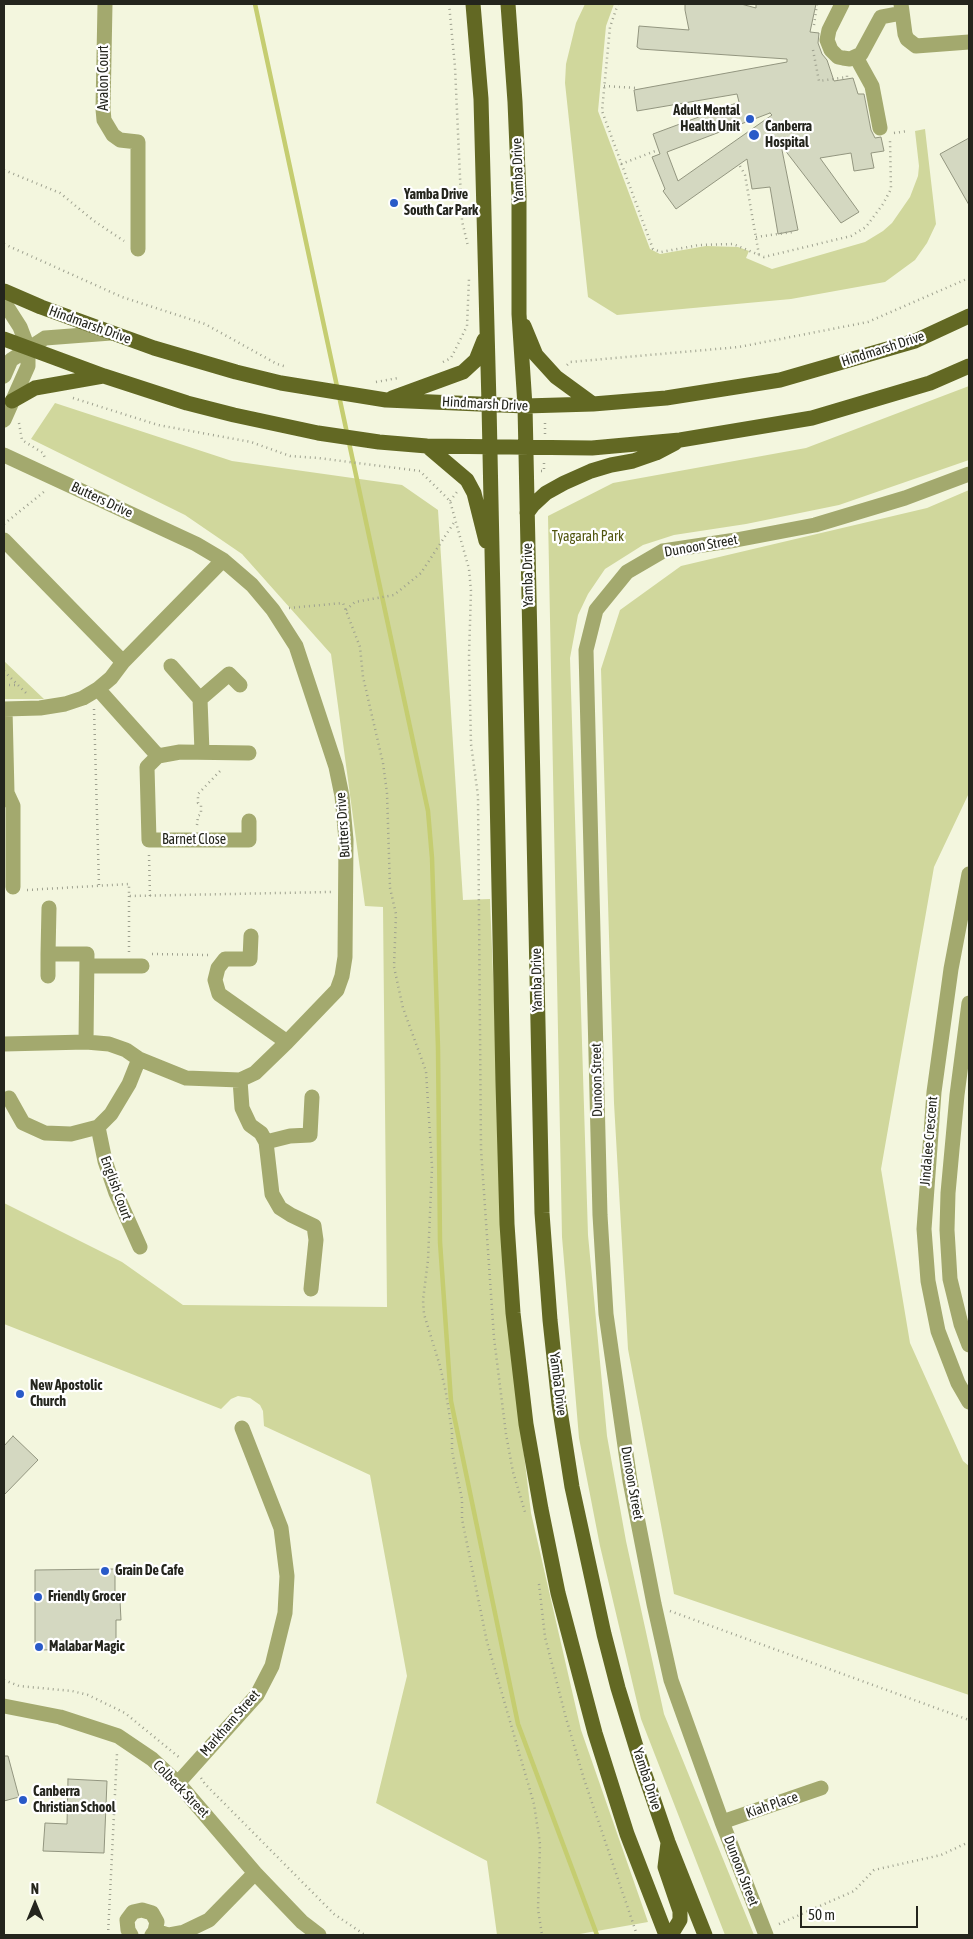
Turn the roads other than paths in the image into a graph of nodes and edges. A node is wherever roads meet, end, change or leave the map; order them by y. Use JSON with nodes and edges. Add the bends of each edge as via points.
{"nodes":[{"id":1,"x":105,"y":4,"type":"edge"},
{"id":2,"x":473,"y":4,"type":"edge"},
{"id":3,"x":508,"y":4,"type":"edge"},
{"id":4,"x":842,"y":4,"type":"edge"},
{"id":5,"x":901,"y":8,"type":"edge"},
{"id":6,"x":969,"y":42,"type":"edge"},
{"id":7,"x":856,"y":57,"type":"junction"},
{"id":8,"x":885,"y":132,"type":"road end"},
{"id":9,"x":138,"y":249,"type":"road end"},
{"id":10,"x":4,"y":291,"type":"edge"},
{"id":11,"x":4,"y":302,"type":"edge"},
{"id":12,"x":519,"y":314,"type":"junction"},
{"id":13,"x":969,"y":316,"type":"edge"},
{"id":14,"x":111,"y":333,"type":"junction"},
{"id":15,"x":486,"y":333,"type":"junction"},
{"id":16,"x":4,"y":339,"type":"edge"},
{"id":17,"x":28,"y":348,"type":"junction"},
{"id":18,"x":969,"y":366,"type":"edge"},
{"id":19,"x":4,"y":376,"type":"edge"},
{"id":20,"x":104,"y":376,"type":"junction"},
{"id":21,"x":376,"y":394,"type":"junction"},
{"id":22,"x":12,"y":401,"type":"junction"},
{"id":23,"x":490,"y":404,"type":"junction"},
{"id":24,"x":593,"y":404,"type":"junction"},
{"id":25,"x":525,"y":406,"type":"junction"},
{"id":26,"x":4,"y":420,"type":"edge"},
{"id":27,"x":680,"y":440,"type":"junction"},
{"id":28,"x":428,"y":446,"type":"junction"},
{"id":29,"x":490,"y":447,"type":"junction"},
{"id":30,"x":525,"y":447,"type":"junction"},
{"id":31,"x":4,"y":454,"type":"edge"},
{"id":32,"x":969,"y":474,"type":"edge"},
{"id":33,"x":527,"y":513,"type":"junction"},
{"id":34,"x":4,"y":540,"type":"edge"},
{"id":35,"x":223,"y":560,"type":"junction"},
{"id":36,"x":493,"y":569,"type":"junction"},
{"id":37,"x":124,"y":662,"type":"junction"},
{"id":38,"x":171,"y":666,"type":"dead end"},
{"id":39,"x":240,"y":685,"type":"dead end"},
{"id":40,"x":96,"y":690,"type":"junction"},
{"id":41,"x":200,"y":699,"type":"junction"},
{"id":42,"x":4,"y":709,"type":"edge"},
{"id":43,"x":202,"y":752,"type":"junction"},
{"id":44,"x":249,"y":753,"type":"dead end"},
{"id":45,"x":158,"y":756,"type":"junction"},
{"id":46,"x":249,"y":820,"type":"dead end"},
{"id":47,"x":969,"y":874,"type":"edge"},
{"id":48,"x":16,"y":890,"type":"road end"},
{"id":49,"x":48,"y":908,"type":"dead end"},
{"id":50,"x":251,"y":936,"type":"dead end"},
{"id":51,"x":48,"y":954,"type":"junction"},
{"id":52,"x":88,"y":966,"type":"junction"},
{"id":53,"x":135,"y":966,"type":"road end"},
{"id":54,"x":48,"y":976,"type":"dead end"},
{"id":55,"x":969,"y":1003,"type":"edge"},
{"id":56,"x":86,"y":1042,"type":"junction"},
{"id":57,"x":287,"y":1042,"type":"junction"},
{"id":58,"x":4,"y":1044,"type":"edge"},
{"id":59,"x":139,"y":1059,"type":"junction"},
{"id":60,"x":240,"y":1080,"type":"junction"},
{"id":61,"x":312,"y":1097,"type":"dead end"},
{"id":62,"x":9,"y":1098,"type":"dead end"},
{"id":63,"x":98,"y":1127,"type":"junction"},
{"id":64,"x":266,"y":1142,"type":"junction"},
{"id":65,"x":140,"y":1248,"type":"dead end"},
{"id":66,"x":311,"y":1289,"type":"dead end"},
{"id":67,"x":969,"y":1345,"type":"edge"},
{"id":68,"x":969,"y":1402,"type":"edge"},
{"id":69,"x":242,"y":1428,"type":"dead end"},
{"id":70,"x":4,"y":1706,"type":"edge"},
{"id":71,"x":178,"y":1783,"type":"junction"},
{"id":72,"x":821,"y":1788,"type":"dead end"},
{"id":73,"x":722,"y":1822,"type":"junction"},
{"id":74,"x":668,"y":1842,"type":"junction"},
{"id":75,"x":256,"y":1873,"type":"junction"},
{"id":76,"x":154,"y":1933,"type":"edge"},
{"id":77,"x":765,"y":1933,"type":"edge"},
{"id":78,"x":131,"y":1935,"type":"edge"},
{"id":79,"x":319,"y":1935,"type":"edge"},
{"id":80,"x":668,"y":1935,"type":"edge"},
{"id":81,"x":705,"y":1935,"type":"edge"}],
"edges":[{"from":1,"to":9,"type":"street","name":"Avalon Court","via":[[103,108],[113,135],[120,140],[138,142]]},
{"from":2,"to":15,"type":"main road","via":[[480,99]]},
{"from":3,"to":12,"type":"main road","name":"Yamba Drive","via":[[519,195]]},
{"from":4,"to":7,"type":"street","via":[[828,34],[828,45],[838,56]]},
{"from":5,"to":6,"type":"street","via":[[905,34],[916,46]]},
{"from":5,"to":7,"type":"street","via":[[881,16],[864,49]]},
{"from":7,"to":8,"type":"street","via":[[872,86]]},
{"from":10,"to":14,"type":"main road","name":"Hindmarsh Drive"},
{"from":11,"to":17,"type":"street","via":[[20,327]]},
{"from":12,"to":24,"type":"main road","via":[[536,355],[556,377]]},
{"from":12,"to":25,"type":"main road","name":"Yamba Drive"},
{"from":13,"to":24,"type":"main road","name":"Hindmarsh Drive","via":[[915,341],[780,380],[666,398]]},
{"from":14,"to":17,"type":"street","via":[[45,338]]},
{"from":14,"to":21,"type":"main road","name":"Hindmarsh Drive","via":[[195,361],[311,389]]},
{"from":15,"to":21,"type":"main road","via":[[476,360],[463,372]]},
{"from":15,"to":23,"type":"main road"},
{"from":16,"to":17,"type":"main road"},
{"from":17,"to":19,"type":"street","via":[[11,360]]},
{"from":17,"to":20,"type":"main road"},
{"from":17,"to":22,"type":"street","via":[[28,366]]},
{"from":18,"to":27,"type":"main road","via":[[930,383],[812,418]]},
{"from":20,"to":22,"type":"main road","via":[[35,388]]},
{"from":20,"to":28,"type":"main road","via":[[234,415],[318,433]]},
{"from":21,"to":23,"type":"main road","name":"Hindmarsh Drive"},
{"from":22,"to":26,"type":"street"},
{"from":23,"to":25,"type":"main road","name":"Hindmarsh Drive"},
{"from":23,"to":29,"type":"main road"},
{"from":24,"to":25,"type":"main road","name":"Hindmarsh Drive"},
{"from":25,"to":30,"type":"main road","name":"Yamba Drive"},
{"from":27,"to":30,"type":"main road","via":[[592,448]]},
{"from":27,"to":33,"type":"main road","via":[[656,453],[591,471],[546,493]]},
{"from":28,"to":29,"type":"main road"},
{"from":28,"to":36,"type":"main road","via":[[467,480],[474,493]]},
{"from":29,"to":30,"type":"main road"},
{"from":29,"to":36,"type":"main road"},
{"from":30,"to":33,"type":"main road","name":"Yamba Drive"},
{"from":31,"to":35,"type":"street","name":"Butters Drive","via":[[196,544]]},
{"from":32,"to":73,"type":"street","name":"Dunoon Street","via":[[905,498],[815,524],[663,551],[627,572],[596,610],[586,650],[600,1215],[606,1314],[630,1481],[654,1604],[672,1680]]},
{"from":33,"to":74,"type":"main road","name":"Yamba Drive","via":[[542,1213],[550,1320],[564,1432],[587,1561],[618,1688]]},
{"from":34,"to":37,"type":"street"},
{"from":35,"to":37,"type":"street"},
{"from":35,"to":57,"type":"street","name":"Butters Drive","via":[[252,585],[296,646],[336,767],[342,796],[346,840],[342,976],[337,990]]},
{"from":36,"to":80,"type":"main road","via":[[507,1224],[522,1388],[540,1509],[575,1663],[627,1834]]},
{"from":37,"to":40,"type":"street"},
{"from":38,"to":41,"type":"street"},
{"from":39,"to":41,"type":"street","via":[[229,674]]},
{"from":40,"to":42,"type":"street","via":[[65,704]]},
{"from":40,"to":45,"type":"street"},
{"from":41,"to":43,"type":"street"},
{"from":42,"to":48,"type":"street","via":[[7,793],[13,806]]},
{"from":43,"to":44,"type":"street"},
{"from":43,"to":45,"type":"street"},
{"from":45,"to":46,"type":"street","name":"Barnet Close","via":[[147,767],[149,840],[249,840]]},
{"from":47,"to":68,"type":"street","name":"Jindalee Crescent","via":[[951,969],[934,1092],[924,1229],[928,1281],[938,1331]]},
{"from":49,"to":51,"type":"street"},
{"from":50,"to":57,"type":"street","via":[[250,959],[225,959],[218,968],[219,994]]},
{"from":51,"to":52,"type":"street","via":[[87,954]]},
{"from":51,"to":54,"type":"street"},
{"from":52,"to":53,"type":"street"},
{"from":52,"to":56,"type":"street"},
{"from":55,"to":67,"type":"street","name":"Jindalee Crescent","via":[[957,1095],[947,1230],[950,1279]]},
{"from":56,"to":58,"type":"street"},
{"from":56,"to":59,"type":"street","via":[[110,1044]]},
{"from":57,"to":60,"type":"street","name":"Butters Drive","via":[[255,1073]]},
{"from":59,"to":60,"type":"street","via":[[186,1078]]},
{"from":59,"to":63,"type":"street","via":[[111,1114]]},
{"from":60,"to":64,"type":"street","via":[[242,1108],[250,1124]]},
{"from":61,"to":64,"type":"street","via":[[310,1135]]},
{"from":62,"to":63,"type":"street","via":[[23,1123],[45,1133],[71,1134]]},
{"from":63,"to":65,"type":"street","name":"English Court","via":[[116,1193]]},
{"from":64,"to":66,"type":"street","via":[[272,1194],[280,1208],[314,1226],[316,1240]]},
{"from":69,"to":71,"type":"street","name":"Markham Street","via":[[281,1528],[287,1576],[283,1622],[272,1666],[257,1696]]},
{"from":70,"to":71,"type":"street","name":"Colbeck Street","via":[[60,1717],[118,1736],[152,1759]]},
{"from":71,"to":75,"type":"street","name":"Colbeck Street"},
{"from":72,"to":73,"type":"street","name":"Kiah Place"},
{"from":73,"to":77,"type":"street","name":"Dunoon Street"},
{"from":74,"to":80,"type":"main road","via":[[665,1867],[680,1911],[680,1920]]},
{"from":74,"to":81,"type":"main road","name":"Yamba Drive"},
{"from":75,"to":76,"type":"street","via":[[210,1920],[184,1932]]},
{"from":75,"to":79,"type":"street","name":"Colbeck Street","via":[[302,1922]]},
{"from":76,"to":78,"type":"street","via":[[157,1922],[152,1913],[138,1910],[127,1920]]}]}
